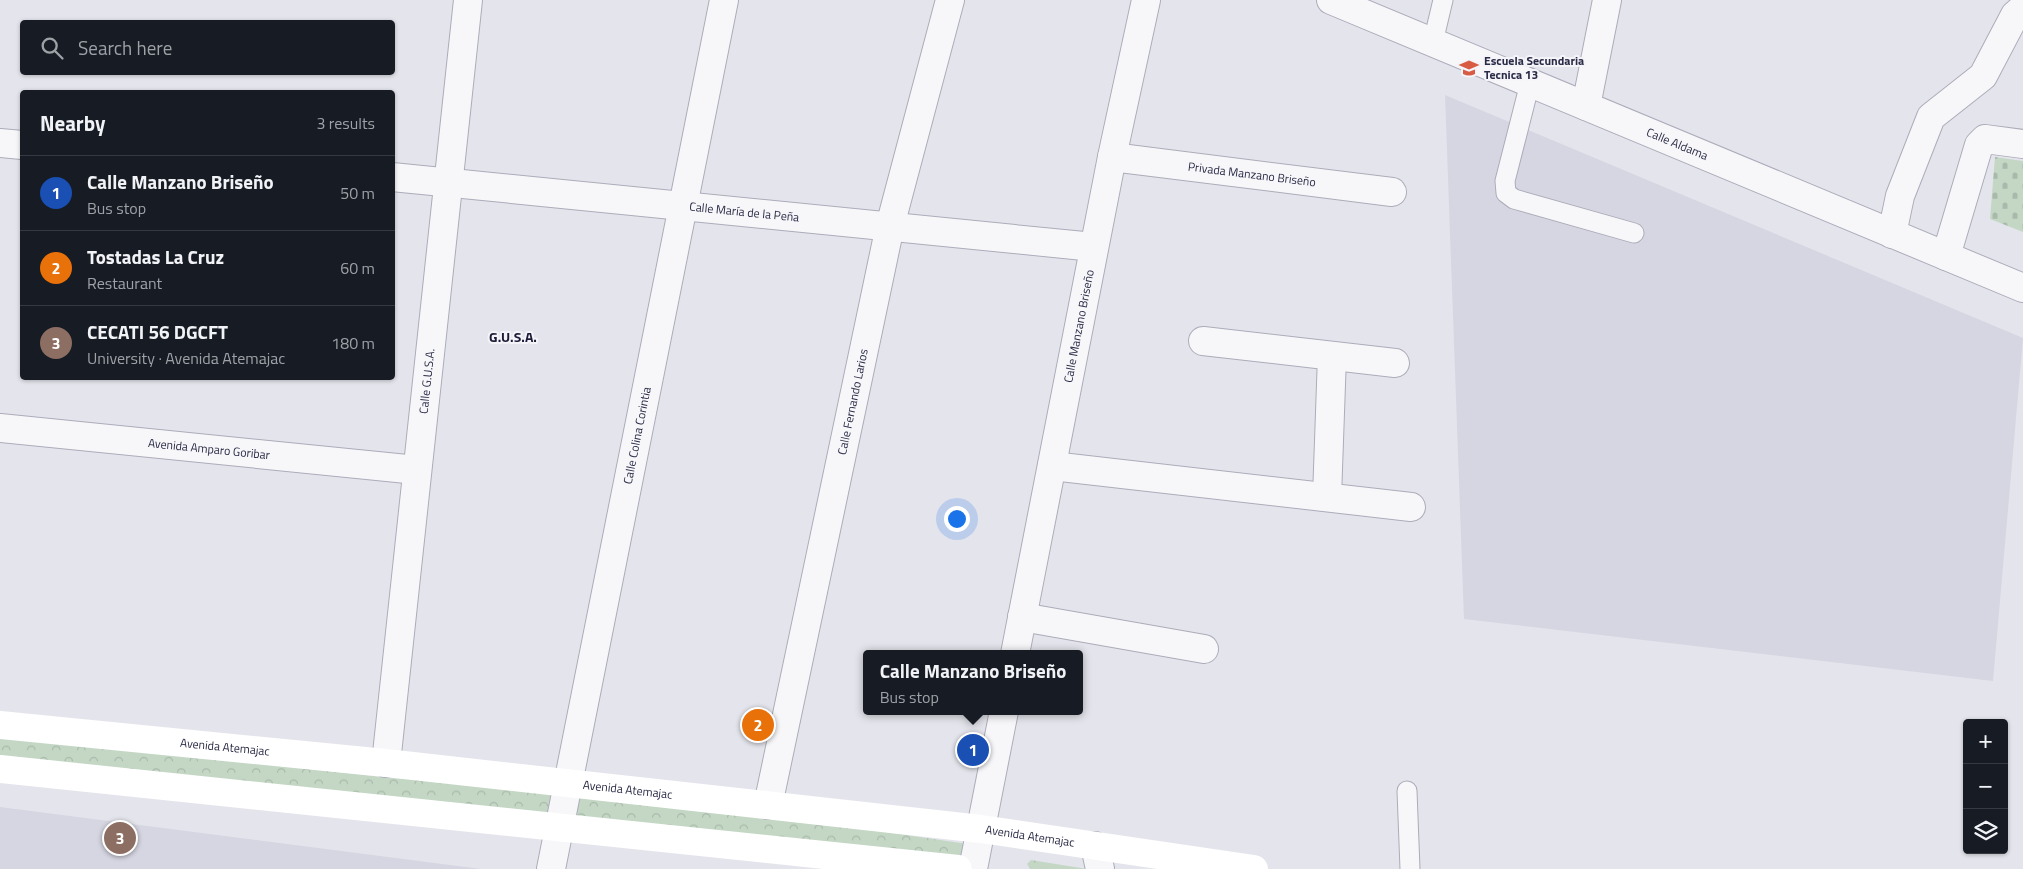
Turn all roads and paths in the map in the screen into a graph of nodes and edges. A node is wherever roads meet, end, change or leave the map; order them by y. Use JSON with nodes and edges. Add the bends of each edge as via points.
{"nodes":[{"id":1,"x":468,"y":0,"type":"edge"},
{"id":2,"x":724,"y":0,"type":"edge"},
{"id":3,"x":950,"y":0,"type":"edge"},
{"id":4,"x":1146,"y":0,"type":"edge"},
{"id":5,"x":1331,"y":0,"type":"edge"},
{"id":6,"x":1443,"y":0,"type":"edge"},
{"id":7,"x":1607,"y":0,"type":"edge"},
{"id":8,"x":2023,"y":8,"type":"edge"},
{"id":9,"x":1433,"y":42,"type":"junction"},
{"id":10,"x":1530,"y":83,"type":"junction"},
{"id":11,"x":1586,"y":106,"type":"junction"},
{"id":12,"x":0,"y":143,"type":"edge"},
{"id":13,"x":2023,"y":144,"type":"edge"},
{"id":14,"x":20,"y":145,"type":"edge"},
{"id":15,"x":1112,"y":157,"type":"junction"},
{"id":16,"x":395,"y":177,"type":"edge"},
{"id":17,"x":448,"y":182,"type":"junction"},
{"id":18,"x":1392,"y":192,"type":"dead end"},
{"id":19,"x":683,"y":205,"type":"junction"},
{"id":20,"x":890,"y":226,"type":"junction"},
{"id":21,"x":1634,"y":233,"type":"dead end"},
{"id":22,"x":1892,"y":234,"type":"junction"},
{"id":23,"x":1094,"y":247,"type":"junction"},
{"id":24,"x":1946,"y":256,"type":"junction"},
{"id":25,"x":2023,"y":288,"type":"edge"},
{"id":26,"x":1203,"y":341,"type":"dead end"},
{"id":27,"x":1332,"y":356,"type":"junction"},
{"id":28,"x":1395,"y":363,"type":"dead end"},
{"id":29,"x":0,"y":428,"type":"edge"},
{"id":30,"x":1052,"y":466,"type":"junction"},
{"id":31,"x":417,"y":470,"type":"junction"},
{"id":32,"x":1328,"y":497,"type":"junction"},
{"id":33,"x":1411,"y":507,"type":"dead end"},
{"id":34,"x":1022,"y":617,"type":"junction"},
{"id":35,"x":1204,"y":648,"type":"dead end"},
{"id":36,"x":1016,"y":650,"type":"edge"},
{"id":37,"x":1003,"y":715,"type":"edge"},
{"id":38,"x":0,"y":725,"type":"edge"},
{"id":39,"x":386,"y":763,"type":"junction"},
{"id":40,"x":0,"y":769,"type":"edge"},
{"id":41,"x":567,"y":783,"type":"junction"},
{"id":42,"x":1407,"y":791,"type":"dead end"},
{"id":43,"x":768,"y":805,"type":"junction"},
{"id":44,"x":558,"y":827,"type":"junction"},
{"id":45,"x":981,"y":829,"type":"junction"},
{"id":46,"x":1098,"y":857,"type":"edge"},
{"id":47,"x":551,"y":869,"type":"edge"},
{"id":48,"x":958,"y":869,"type":"edge"},
{"id":49,"x":973,"y":869,"type":"edge"},
{"id":50,"x":1254,"y":869,"type":"edge"},
{"id":51,"x":1410,"y":869,"type":"edge"}],
"edges":[{"from":1,"to":17,"type":"street","name":"Calle G.U.S.A."},
{"from":2,"to":19,"type":"street","name":"Calle Colina Corintia"},
{"from":3,"to":20,"type":"street","name":"Calle Fernando Larios"},
{"from":4,"to":15,"type":"street","name":"Calle Manzano Briseño"},
{"from":5,"to":9,"type":"street","name":"Calle Aldama"},
{"from":6,"to":9,"type":"lane"},
{"from":7,"to":11,"type":"street"},
{"from":8,"to":22,"type":"street","via":[[2015,15],[1983,76],[1931,117],[1900,196]]},
{"from":9,"to":10,"type":"street","name":"Calle Aldama"},
{"from":10,"to":11,"type":"street","name":"Calle Aldama"},
{"from":10,"to":21,"type":"lane","via":[[1505,181],[1506,193],[1514,199]]},
{"from":11,"to":22,"type":"street","name":"Calle Aldama"},
{"from":12,"to":14,"type":"street"},
{"from":13,"to":24,"type":"street","via":[[1986,139],[1979,145]]},
{"from":15,"to":18,"type":"street","name":"Privada Manzano Briseño"},
{"from":15,"to":23,"type":"street","name":"Calle Manzano Briseño"},
{"from":16,"to":17,"type":"street","name":"Calle María de la Peña"},
{"from":17,"to":19,"type":"street","name":"Calle María de la Peña"},
{"from":17,"to":31,"type":"street","name":"Calle G.U.S.A."},
{"from":19,"to":20,"type":"street","name":"Calle María de la Peña"},
{"from":19,"to":41,"type":"street","name":"Calle Colina Corintia"},
{"from":20,"to":23,"type":"street","name":"Calle María de la Peña"},
{"from":20,"to":43,"type":"street","name":"Calle Fernando Larios"},
{"from":22,"to":24,"type":"street","name":"Calle Aldama"},
{"from":23,"to":30,"type":"street","name":"Calle Manzano Briseño"},
{"from":24,"to":25,"type":"street","name":"Calle Aldama"},
{"from":26,"to":27,"type":"street"},
{"from":27,"to":28,"type":"street"},
{"from":27,"to":32,"type":"street"},
{"from":29,"to":31,"type":"street","name":"Avenida Amparo Goribar"},
{"from":30,"to":32,"type":"street"},
{"from":30,"to":34,"type":"street","name":"Calle Manzano Briseño"},
{"from":31,"to":39,"type":"street","name":"Calle G.U.S.A."},
{"from":32,"to":33,"type":"street"},
{"from":34,"to":35,"type":"street"},
{"from":34,"to":36,"type":"street","name":"Calle Manzano Briseño"},
{"from":37,"to":45,"type":"street"},
{"from":38,"to":39,"type":"main road","name":"Avenida Atemajac"},
{"from":39,"to":41,"type":"main road","name":"Avenida Atemajac"},
{"from":40,"to":44,"type":"main road"},
{"from":41,"to":43,"type":"main road","name":"Avenida Atemajac"},
{"from":41,"to":44,"type":"street","name":"Calle Colina Corintia"},
{"from":42,"to":51,"type":"lane"},
{"from":43,"to":45,"type":"main road","name":"Avenida Atemajac"},
{"from":44,"to":47,"type":"street","name":"Calle Colina Corintia"},
{"from":44,"to":48,"type":"main road"},
{"from":45,"to":46,"type":"main road","name":"Avenida Atemajac"},
{"from":45,"to":49,"type":"street"},
{"from":46,"to":50,"type":"main road","name":"Avenida Atemajac"}]}
